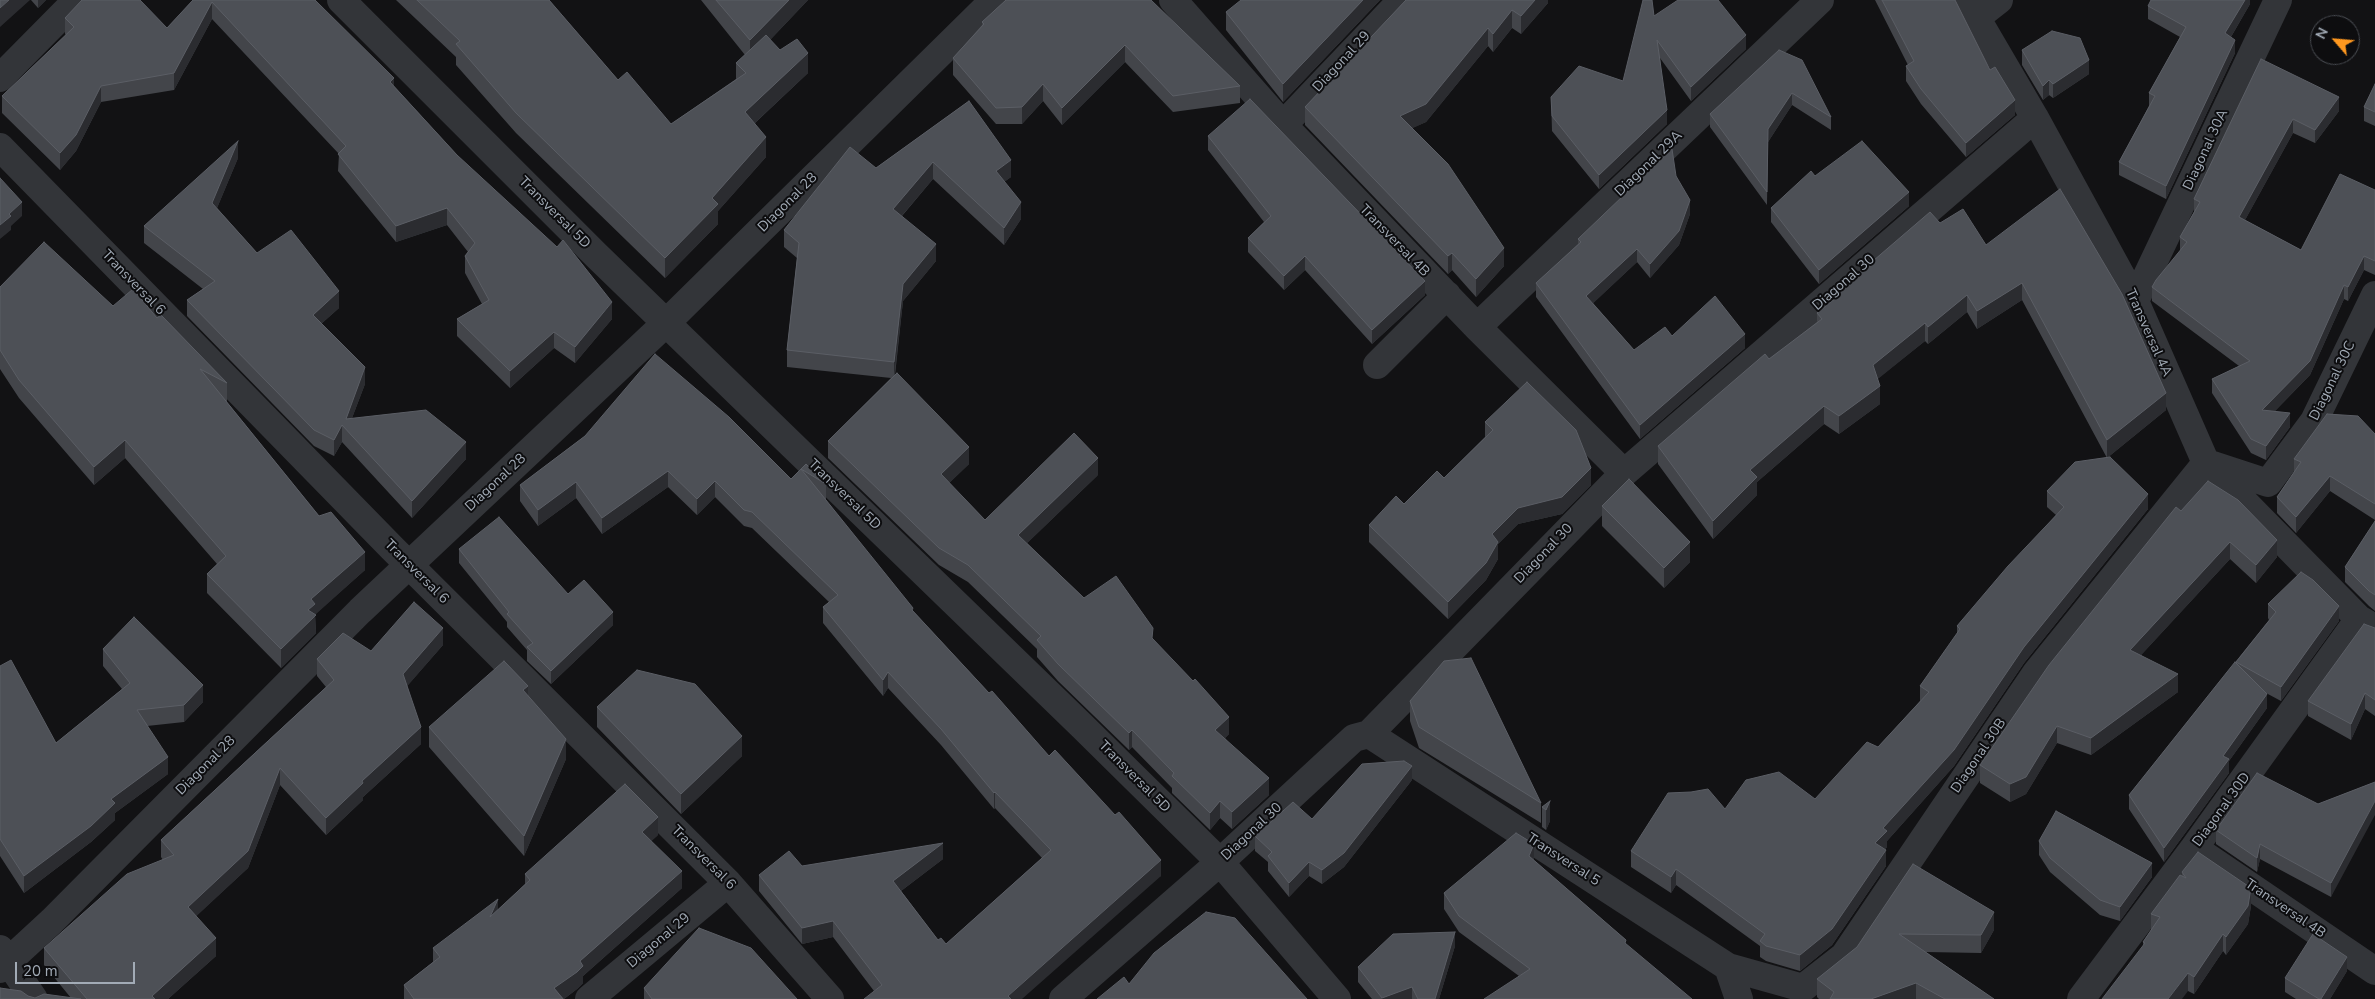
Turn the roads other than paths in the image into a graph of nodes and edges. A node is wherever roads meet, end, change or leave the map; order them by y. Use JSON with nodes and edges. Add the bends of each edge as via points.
{"nodes":[{"id":1,"x":77,"y":0,"type":"edge"},
{"id":2,"x":341,"y":0,"type":"edge"},
{"id":3,"x":994,"y":0,"type":"edge"},
{"id":4,"x":1173,"y":0,"type":"edge"},
{"id":5,"x":1402,"y":0,"type":"edge"},
{"id":6,"x":1820,"y":0,"type":"edge"},
{"id":7,"x":1999,"y":0,"type":"edge"},
{"id":8,"x":2278,"y":0,"type":"edge"},
{"id":9,"x":1971,"y":9,"type":"edge"},
{"id":10,"x":0,"y":78,"type":"edge"},
{"id":11,"x":2035,"y":118,"type":"junction"},
{"id":12,"x":1283,"y":125,"type":"junction"},
{"id":13,"x":0,"y":147,"type":"edge"},
{"id":14,"x":1447,"y":295,"type":"junction"},
{"id":15,"x":2375,"y":295,"type":"edge"},
{"id":16,"x":2135,"y":301,"type":"junction"},
{"id":17,"x":666,"y":323,"type":"junction"},
{"id":18,"x":1477,"y":327,"type":"junction"},
{"id":19,"x":1377,"y":365,"type":"dead end"},
{"id":20,"x":2206,"y":463,"type":"junction"},
{"id":21,"x":1624,"y":473,"type":"junction"},
{"id":22,"x":409,"y":565,"type":"junction"},
{"id":23,"x":2367,"y":623,"type":"edge"},
{"id":24,"x":1369,"y":734,"type":"junction"},
{"id":25,"x":2194,"y":848,"type":"junction"},
{"id":26,"x":1220,"y":862,"type":"junction"},
{"id":27,"x":728,"y":883,"type":"junction"},
{"id":28,"x":3,"y":960,"type":"edge"},
{"id":29,"x":1728,"y":967,"type":"junction"},
{"id":30,"x":2375,"y":971,"type":"edge"},
{"id":31,"x":34,"y":999,"type":"edge"},
{"id":32,"x":589,"y":999,"type":"edge"},
{"id":33,"x":830,"y":999,"type":"edge"},
{"id":34,"x":1063,"y":999,"type":"edge"},
{"id":35,"x":1337,"y":999,"type":"edge"},
{"id":36,"x":1739,"y":999,"type":"edge"},
{"id":37,"x":1795,"y":999,"type":"edge"},
{"id":38,"x":2081,"y":999,"type":"edge"}],
"edges":[{"from":1,"to":10,"type":"street"},
{"from":2,"to":17,"type":"street","name":"Transversal 5D"},
{"from":3,"to":17,"type":"street","name":"Diagonal 28"},
{"from":4,"to":12,"type":"street","name":"Transversal 4B"},
{"from":5,"to":12,"type":"street","name":"Diagonal 29"},
{"from":6,"to":18,"type":"street","name":"Diagonal 29A"},
{"from":7,"to":9,"type":"street"},
{"from":8,"to":16,"type":"street","name":"Diagonal 30A"},
{"from":9,"to":11,"type":"street","name":"Transversal 4A"},
{"from":11,"to":16,"type":"street","name":"Transversal 4A"},
{"from":11,"to":21,"type":"street","name":"Diagonal 30"},
{"from":12,"to":14,"type":"street","name":"Transversal 4B"},
{"from":13,"to":22,"type":"street","name":"Transversal 6"},
{"from":14,"to":18,"type":"street","name":"Transversal 4B"},
{"from":14,"to":19,"type":"street"},
{"from":15,"to":20,"type":"street","name":"Diagonal 30C","via":[[2314,421],[2268,483]]},
{"from":16,"to":20,"type":"street","name":"Transversal 4A"},
{"from":17,"to":22,"type":"street","name":"Diagonal 28"},
{"from":17,"to":26,"type":"street","name":"Transversal 5D"},
{"from":18,"to":21,"type":"street","name":"Transversal 4B"},
{"from":20,"to":23,"type":"street","name":"Transversal 4A"},
{"from":20,"to":29,"type":"street","name":"Diagonal 30B","via":[[2036,673],[1844,956],[1803,988]]},
{"from":21,"to":24,"type":"street","name":"Diagonal 30"},
{"from":22,"to":27,"type":"street","name":"Transversal 6"},
{"from":22,"to":28,"type":"street","name":"Diagonal 28"},
{"from":23,"to":25,"type":"street","name":"Diagonal 30D"},
{"from":24,"to":26,"type":"street","name":"Diagonal 30","via":[[1354,738]]},
{"from":24,"to":29,"type":"street","name":"Transversal 5"},
{"from":25,"to":30,"type":"street","name":"Transversal 4B"},
{"from":25,"to":38,"type":"street","name":"Diagonal 30D"},
{"from":26,"to":34,"type":"street","name":"Diagonal 30"},
{"from":26,"to":35,"type":"street","name":"Transversal 5D"},
{"from":27,"to":32,"type":"street","name":"Diagonal 29"},
{"from":27,"to":33,"type":"street","name":"Transversal 6"},
{"from":28,"to":31,"type":"street"},
{"from":29,"to":36,"type":"street"},
{"from":29,"to":37,"type":"street"}]}
